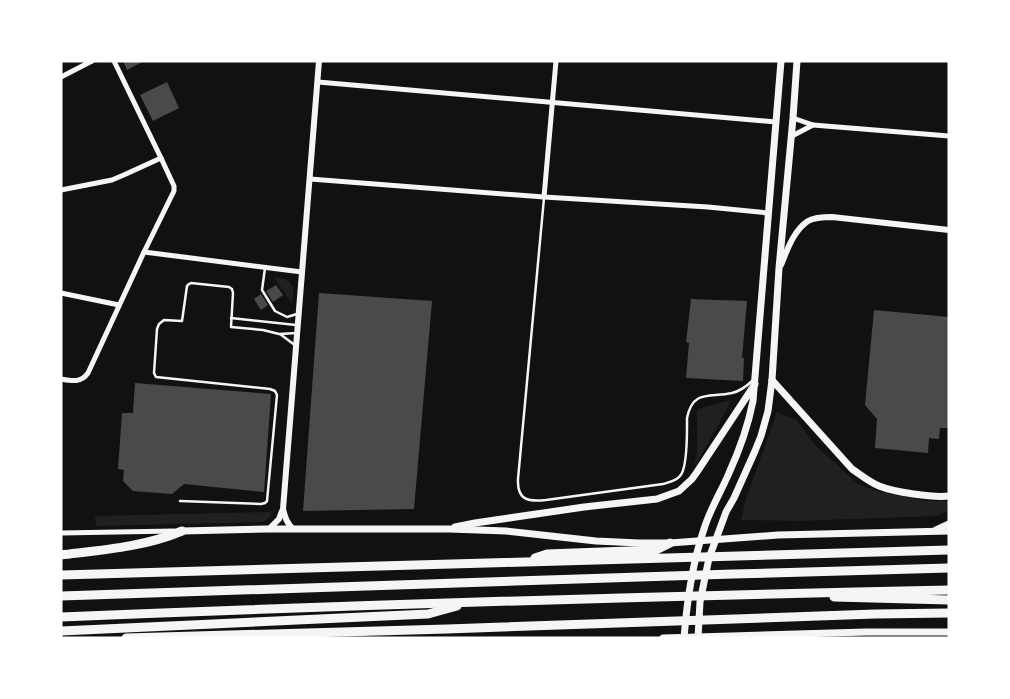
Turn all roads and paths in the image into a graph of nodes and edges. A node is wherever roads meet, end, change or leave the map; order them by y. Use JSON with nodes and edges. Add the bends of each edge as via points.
{"nodes":[{"id":1,"x":92,"y":61,"type":"edge"},
{"id":2,"x":114,"y":61,"type":"edge"},
{"id":3,"x":319,"y":61,"type":"edge"},
{"id":4,"x":556,"y":61,"type":"edge"},
{"id":5,"x":781,"y":61,"type":"edge"},
{"id":6,"x":797,"y":61,"type":"edge"},
{"id":7,"x":61,"y":77,"type":"edge"},
{"id":8,"x":318,"y":82,"type":"junction"},
{"id":9,"x":552,"y":102,"type":"junction"},
{"id":10,"x":794,"y":118,"type":"junction"},
{"id":11,"x":776,"y":122,"type":"junction"},
{"id":12,"x":813,"y":125,"type":"junction"},
{"id":13,"x":792,"y":136,"type":"junction"},
{"id":14,"x":949,"y":136,"type":"edge"},
{"id":15,"x":161,"y":158,"type":"junction"},
{"id":16,"x":310,"y":179,"type":"junction"},
{"id":17,"x":61,"y":190,"type":"edge"},
{"id":18,"x":544,"y":197,"type":"junction"},
{"id":19,"x":768,"y":213,"type":"junction"},
{"id":20,"x":949,"y":230,"type":"edge"},
{"id":21,"x":144,"y":252,"type":"junction"},
{"id":22,"x":265,"y":268,"type":"junction"},
{"id":23,"x":779,"y":268,"type":"junction"},
{"id":24,"x":302,"y":272,"type":"junction"},
{"id":25,"x":61,"y":293,"type":"edge"},
{"id":26,"x":119,"y":304,"type":"junction"},
{"id":27,"x":299,"y":314,"type":"junction"},
{"id":28,"x":232,"y":318,"type":"junction"},
{"id":29,"x":298,"y":325,"type":"junction"},
{"id":30,"x":297,"y":333,"type":"junction"},
{"id":31,"x":279,"y":334,"type":"junction"},
{"id":32,"x":296,"y":346,"type":"junction"},
{"id":33,"x":61,"y":379,"type":"edge"},
{"id":34,"x":772,"y":380,"type":"junction"},
{"id":35,"x":755,"y":381,"type":"junction"},
{"id":36,"x":949,"y":496,"type":"edge"},
{"id":37,"x":180,"y":500,"type":"dead end"},
{"id":38,"x":283,"y":509,"type":"junction"},
{"id":39,"x":949,"y":524,"type":"edge"},
{"id":40,"x":269,"y":529,"type":"junction"},
{"id":41,"x":293,"y":529,"type":"junction"},
{"id":42,"x":450,"y":529,"type":"junction"},
{"id":43,"x":182,"y":531,"type":"junction"},
{"id":44,"x":949,"y":531,"type":"edge"},
{"id":45,"x":932,"y":532,"type":"junction"},
{"id":46,"x":61,"y":533,"type":"edge"},
{"id":47,"x":670,"y":543,"type":"junction"},
{"id":48,"x":949,"y":550,"type":"edge"},
{"id":49,"x":61,"y":555,"type":"edge"},
{"id":50,"x":524,"y":561,"type":"junction"},
{"id":51,"x":949,"y":568,"type":"edge"},
{"id":52,"x":61,"y":575,"type":"edge"},
{"id":53,"x":949,"y":590,"type":"edge"},
{"id":54,"x":739,"y":594,"type":"junction"},
{"id":55,"x":61,"y":596,"type":"edge"},
{"id":56,"x":949,"y":600,"type":"edge"},
{"id":57,"x":470,"y":602,"type":"junction"},
{"id":58,"x":949,"y":613,"type":"edge"},
{"id":59,"x":61,"y":617,"type":"edge"},
{"id":60,"x":61,"y":632,"type":"edge"},
{"id":61,"x":866,"y":632,"type":"junction"},
{"id":62,"x":949,"y":632,"type":"edge"},
{"id":63,"x":126,"y":638,"type":"edge"},
{"id":64,"x":662,"y":638,"type":"edge"},
{"id":65,"x":684,"y":638,"type":"edge"},
{"id":66,"x":698,"y":638,"type":"edge"},
{"id":67,"x":886,"y":638,"type":"edge"}],
"edges":[{"from":1,"to":7,"type":"street"},
{"from":2,"to":15,"type":"street"},
{"from":3,"to":8,"type":"street"},
{"from":4,"to":9,"type":"street"},
{"from":5,"to":11,"type":"main road"},
{"from":6,"to":10,"type":"main road"},
{"from":8,"to":9,"type":"street"},
{"from":8,"to":16,"type":"street"},
{"from":9,"to":11,"type":"street"},
{"from":9,"to":18,"type":"street"},
{"from":10,"to":12,"type":"street"},
{"from":10,"to":13,"type":"main road"},
{"from":11,"to":19,"type":"main road"},
{"from":12,"to":13,"type":"street"},
{"from":12,"to":14,"type":"street"},
{"from":13,"to":23,"type":"main road"},
{"from":15,"to":17,"type":"street","via":[[112,180]]},
{"from":15,"to":21,"type":"street","via":[[174,191]]},
{"from":16,"to":18,"type":"street"},
{"from":16,"to":24,"type":"street"},
{"from":18,"to":19,"type":"street"},
{"from":18,"to":35,"type":"lane","via":[[518,479],[521,495],[538,501],[675,480],[684,469],[687,418],[692,404],[702,396],[740,391]]},
{"from":19,"to":35,"type":"main road"},
{"from":20,"to":23,"type":"street","via":[[817,218],[808,221],[798,231]]},
{"from":21,"to":22,"type":"street"},
{"from":21,"to":26,"type":"street"},
{"from":22,"to":24,"type":"street"},
{"from":22,"to":27,"type":"lane","via":[[262,290],[275,311],[287,317]]},
{"from":23,"to":34,"type":"main road"},
{"from":24,"to":27,"type":"street"},
{"from":25,"to":26,"type":"street"},
{"from":26,"to":33,"type":"street","via":[[85,378],[79,381]]},
{"from":27,"to":29,"type":"street"},
{"from":28,"to":29,"type":"lane"},
{"from":28,"to":31,"type":"lane","via":[[231,326]]},
{"from":28,"to":37,"type":"lane","via":[[231,288],[188,284],[182,322],[164,320],[157,329],[154,373],[156,378],[275,391],[268,500],[261,504]]},
{"from":29,"to":30,"type":"street"},
{"from":30,"to":31,"type":"lane"},
{"from":30,"to":32,"type":"street"},
{"from":31,"to":32,"type":"lane"},
{"from":32,"to":38,"type":"street"},
{"from":34,"to":36,"type":"main road","via":[[852,469],[865,478],[894,490]]},
{"from":34,"to":66,"type":"main road","via":[[761,436],[726,512],[708,563],[700,602]]},
{"from":35,"to":42,"type":"main road","via":[[698,472],[679,491],[657,499],[584,507]]},
{"from":35,"to":65,"type":"main road","via":[[749,422],[704,529],[690,581]]},
{"from":38,"to":40,"type":"street"},
{"from":38,"to":41,"type":"street","via":[[287,523]]},
{"from":39,"to":45,"type":"main road"},
{"from":40,"to":41,"type":"main road"},
{"from":40,"to":43,"type":"main road"},
{"from":41,"to":42,"type":"main road"},
{"from":42,"to":47,"type":"main road","via":[[506,531],[596,542]]},
{"from":43,"to":46,"type":"street"},
{"from":43,"to":49,"type":"highway","via":[[124,547]]},
{"from":44,"to":45,"type":"main road"},
{"from":45,"to":47,"type":"main road","via":[[778,535]]},
{"from":47,"to":50,"type":"highway","via":[[656,550],[547,554]]},
{"from":48,"to":50,"type":"highway"},
{"from":50,"to":52,"type":"highway"},
{"from":51,"to":55,"type":"highway"},
{"from":53,"to":54,"type":"highway"},
{"from":54,"to":56,"type":"highway"},
{"from":54,"to":57,"type":"highway"},
{"from":57,"to":59,"type":"highway"},
{"from":57,"to":60,"type":"highway","via":[[428,614]]},
{"from":58,"to":63,"type":"highway"},
{"from":61,"to":62,"type":"main road"},
{"from":61,"to":64,"type":"main road"},
{"from":61,"to":67,"type":"main road"}]}
